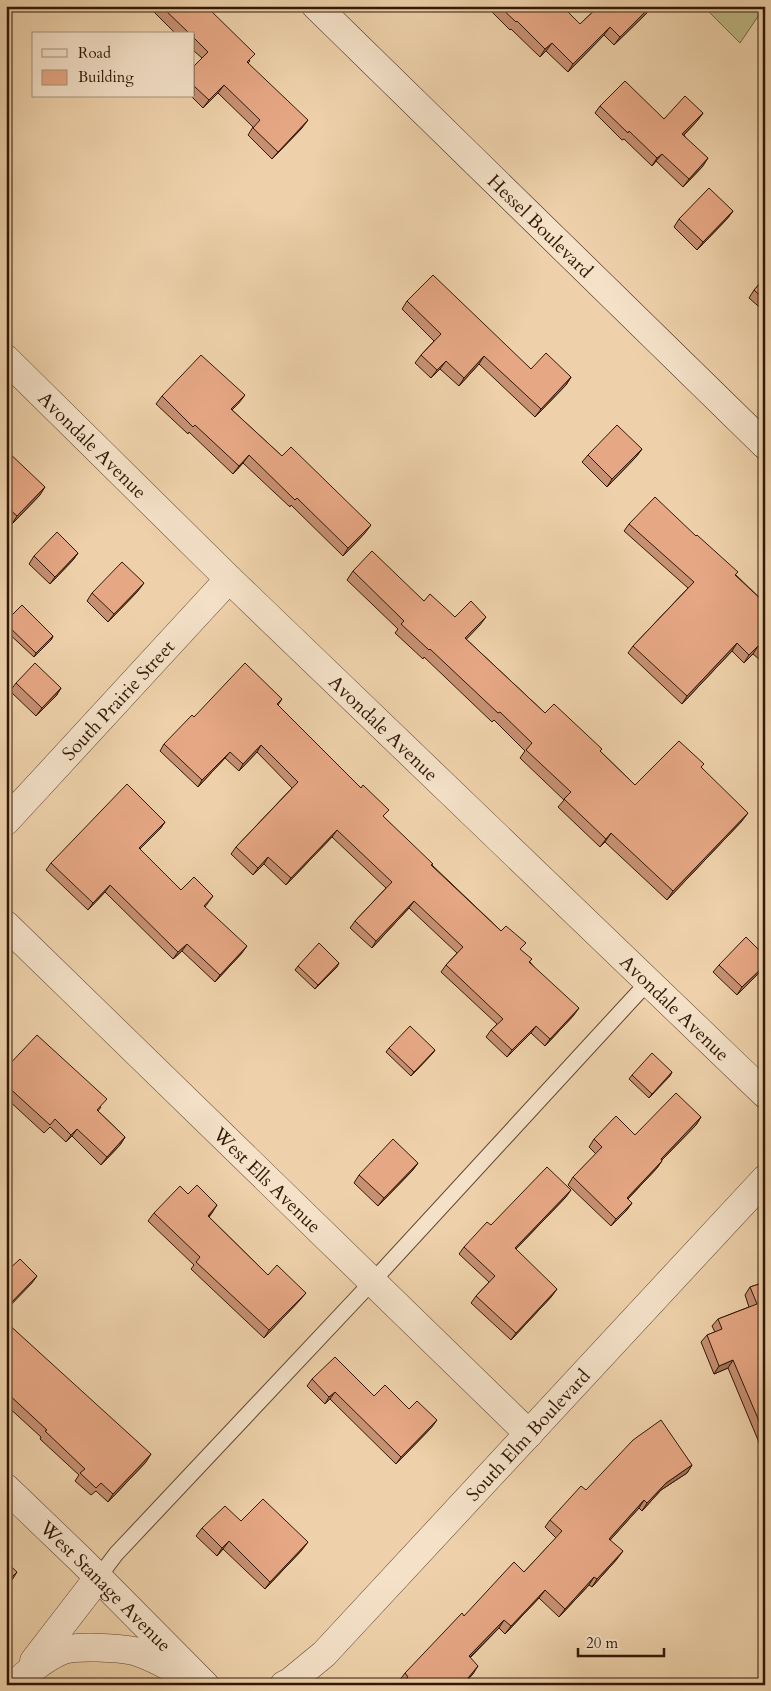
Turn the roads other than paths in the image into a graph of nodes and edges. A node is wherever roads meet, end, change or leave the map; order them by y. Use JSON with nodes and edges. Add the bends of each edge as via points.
{"nodes":[{"id":1,"x":316,"y":6,"type":"edge"},
{"id":2,"x":6,"y":359,"type":"edge"},
{"id":3,"x":765,"y":445,"type":"edge"},
{"id":4,"x":229,"y":579,"type":"junction"},
{"id":5,"x":6,"y":821,"type":"edge"},
{"id":6,"x":6,"y":925,"type":"edge"},
{"id":7,"x":648,"y":982,"type":"junction"},
{"id":8,"x":765,"y":1094,"type":"edge"},
{"id":9,"x":765,"y":1179,"type":"edge"},
{"id":10,"x":372,"y":1282,"type":"junction"},
{"id":11,"x":529,"y":1434,"type":"junction"},
{"id":12,"x":6,"y":1488,"type":"edge"},
{"id":13,"x":98,"y":1578,"type":"junction"},
{"id":14,"x":17,"y":1682,"type":"edge"},
{"id":15,"x":203,"y":1685,"type":"edge"},
{"id":16,"x":284,"y":1685,"type":"edge"}],
"edges":[{"from":1,"to":3,"type":"street","name":"Hessel Boulevard"},
{"from":2,"to":4,"type":"street","name":"Avondale Avenue"},
{"from":4,"to":5,"type":"street","name":"South Prairie Street"},
{"from":4,"to":7,"type":"street","name":"Avondale Avenue"},
{"from":6,"to":10,"type":"street","name":"West Ells Avenue"},
{"from":7,"to":8,"type":"street","name":"Avondale Avenue"},
{"from":7,"to":10,"type":"lane"},
{"from":9,"to":11,"type":"street","name":"South Elm Boulevard"},
{"from":10,"to":11,"type":"street","name":"West Ells Avenue"},
{"from":10,"to":13,"type":"lane","via":[[116,1554]]},
{"from":11,"to":16,"type":"street","name":"South Elm Boulevard","via":[[324,1654]]},
{"from":12,"to":13,"type":"street","name":"West Stanage Avenue"},
{"from":13,"to":14,"type":"street"},
{"from":13,"to":15,"type":"street","name":"West Stanage Avenue"},
{"from":14,"to":15,"type":"street","via":[[62,1651],[79,1647],[135,1652]]}]}
